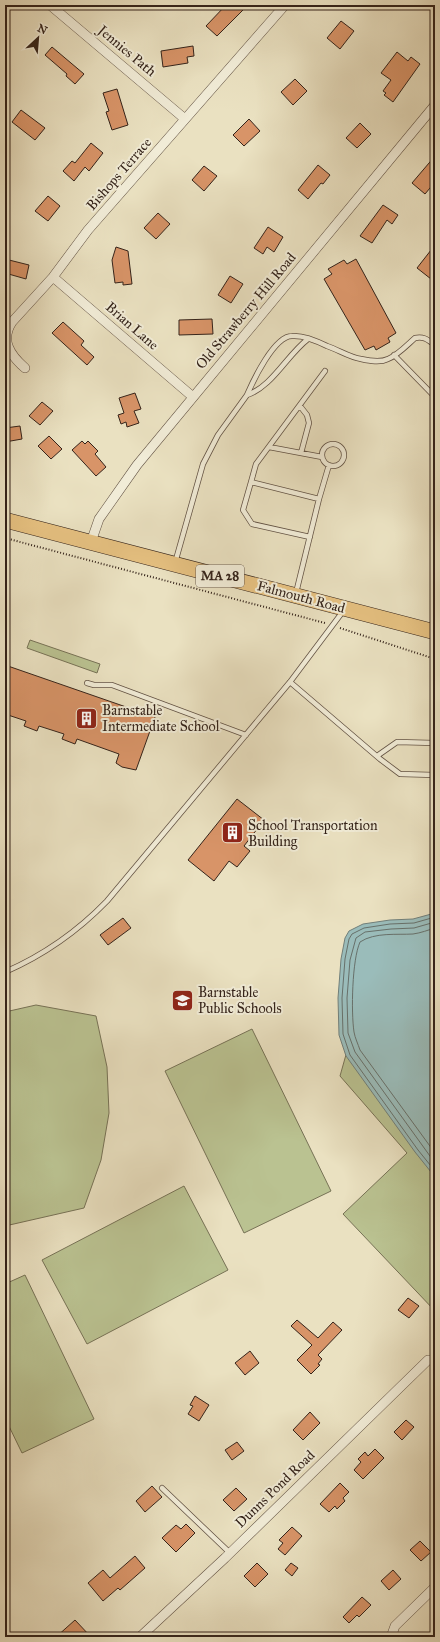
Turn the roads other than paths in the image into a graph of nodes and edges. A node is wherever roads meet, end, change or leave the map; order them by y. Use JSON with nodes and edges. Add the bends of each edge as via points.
{"nodes":[{"id":1,"x":50,"y":5,"type":"edge"},
{"id":2,"x":285,"y":5,"type":"edge"},
{"id":3,"x":435,"y":105,"type":"edge"},
{"id":4,"x":185,"y":119,"type":"junction"},
{"id":5,"x":53,"y":277,"type":"junction"},
{"id":6,"x":308,"y":339,"type":"junction"},
{"id":7,"x":435,"y":345,"type":"edge"},
{"id":8,"x":394,"y":355,"type":"junction"},
{"id":9,"x":25,"y":368,"type":"dead end"},
{"id":10,"x":325,"y":371,"type":"dead end"},
{"id":11,"x":247,"y":395,"type":"junction"},
{"id":12,"x":193,"y":397,"type":"junction"},
{"id":13,"x":435,"y":398,"type":"edge"},
{"id":14,"x":300,"y":406,"type":"junction"},
{"id":15,"x":269,"y":447,"type":"junction"},
{"id":16,"x":301,"y":453,"type":"junction"},
{"id":17,"x":322,"y":457,"type":"junction"},
{"id":18,"x":329,"y":466,"type":"junction"},
{"id":19,"x":251,"y":482,"type":"junction"},
{"id":20,"x":319,"y":500,"type":"junction"},
{"id":21,"x":5,"y":520,"type":"edge"},
{"id":22,"x":310,"y":537,"type":"junction"},
{"id":23,"x":91,"y":542,"type":"junction"},
{"id":24,"x":175,"y":564,"type":"junction"},
{"id":25,"x":295,"y":595,"type":"junction"},
{"id":26,"x":345,"y":608,"type":"junction"},
{"id":27,"x":435,"y":632,"type":"edge"},
{"id":28,"x":290,"y":682,"type":"junction"},
{"id":29,"x":87,"y":683,"type":"dead end"},
{"id":30,"x":246,"y":735,"type":"junction"},
{"id":31,"x":435,"y":743,"type":"edge"},
{"id":32,"x":377,"y":756,"type":"junction"},
{"id":33,"x":435,"y":775,"type":"edge"},
{"id":34,"x":5,"y":972,"type":"edge"},
{"id":35,"x":428,"y":1360,"type":"dead end"},
{"id":36,"x":162,"y":1488,"type":"dead end"},
{"id":37,"x":230,"y":1553,"type":"junction"},
{"id":38,"x":435,"y":1587,"type":"edge"},
{"id":39,"x":140,"y":1637,"type":"edge"},
{"id":40,"x":391,"y":1637,"type":"edge"}],
"edges":[{"from":1,"to":4,"type":"street","name":"Jennies Path"},
{"from":2,"to":4,"type":"street","name":"Bishops Terrace"},
{"from":3,"to":12,"type":"street","name":"Old Strawberry Hill Road"},
{"from":4,"to":5,"type":"street","name":"Bishops Terrace","via":[[88,230]]},
{"from":5,"to":9,"type":"street","name":"Bishops Terrace","via":[[8,328],[8,348]]},
{"from":5,"to":12,"type":"street","name":"Brian Lane"},
{"from":6,"to":8,"type":"lane","via":[[354,358],[374,362]]},
{"from":6,"to":11,"type":"lane","via":[[292,353],[263,387]]},
{"from":6,"to":11,"type":"lane","via":[[285,337],[256,375]]},
{"from":7,"to":8,"type":"lane","via":[[427,339],[415,338]]},
{"from":8,"to":13,"type":"lane"},
{"from":10,"to":14,"type":"lane"},
{"from":11,"to":24,"type":"lane","via":[[218,435],[203,464]]},
{"from":12,"to":23,"type":"street","name":"Old Strawberry Hill Road","via":[[137,465],[99,519]]},
{"from":14,"to":15,"type":"lane"},
{"from":14,"to":16,"type":"lane","via":[[309,423]]},
{"from":15,"to":16,"type":"lane"},
{"from":15,"to":19,"type":"lane","via":[[256,464]]},
{"from":16,"to":17,"type":"lane"},
{"from":17,"to":18,"type":"lane"},
{"from":17,"to":18,"type":"lane","via":[[323,450],[328,445],[342,447],[342,461],[337,466]]},
{"from":18,"to":20,"type":"lane"},
{"from":19,"to":20,"type":"lane"},
{"from":19,"to":22,"type":"lane","via":[[243,510],[252,524]]},
{"from":20,"to":22,"type":"lane"},
{"from":21,"to":23,"type":"main road","name":"Falmouth Road","number":"MA 28"},
{"from":22,"to":25,"type":"lane"},
{"from":23,"to":24,"type":"main road","name":"Falmouth Road","number":"MA 28"},
{"from":24,"to":25,"type":"main road","name":"Falmouth Road","number":"MA 28"},
{"from":25,"to":26,"type":"main road","name":"Falmouth Road","number":"MA 28"},
{"from":26,"to":27,"type":"main road","name":"Falmouth Road","number":"MA 28"},
{"from":26,"to":28,"type":"lane"},
{"from":28,"to":30,"type":"lane"},
{"from":28,"to":32,"type":"lane"},
{"from":29,"to":30,"type":"lane","via":[[112,685]]},
{"from":30,"to":34,"type":"lane","via":[[98,911],[49,949]]},
{"from":31,"to":32,"type":"lane","via":[[397,742]]},
{"from":32,"to":33,"type":"lane","via":[[400,774]]},
{"from":35,"to":37,"type":"street","name":"Dunns Pond Road"},
{"from":36,"to":37,"type":"lane"},
{"from":37,"to":39,"type":"street","name":"Dunns Pond Road"},
{"from":38,"to":40,"type":"street","via":[[398,1622]]}]}
